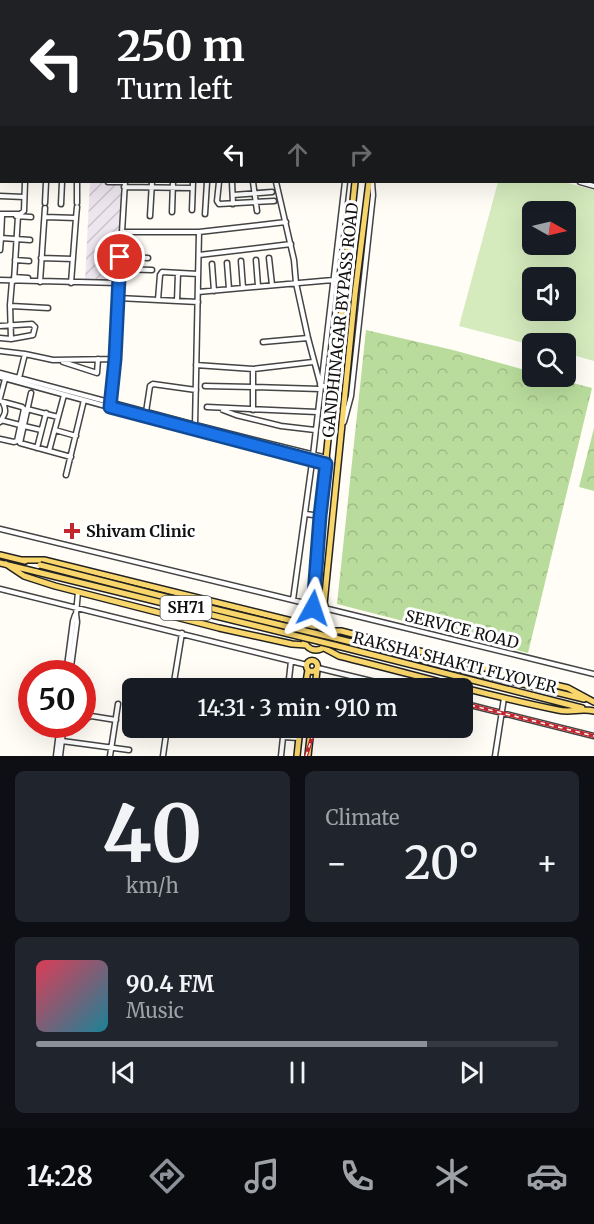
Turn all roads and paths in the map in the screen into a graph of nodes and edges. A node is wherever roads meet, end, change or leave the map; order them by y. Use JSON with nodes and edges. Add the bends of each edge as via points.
{"nodes":[{"id":1,"x":25,"y":183,"type":"edge"},
{"id":2,"x":46,"y":183,"type":"edge"},
{"id":3,"x":62,"y":183,"type":"edge"},
{"id":4,"x":77,"y":183,"type":"edge"},
{"id":5,"x":153,"y":183,"type":"edge"},
{"id":6,"x":173,"y":183,"type":"edge"},
{"id":7,"x":193,"y":183,"type":"edge"},
{"id":8,"x":207,"y":183,"type":"edge"},
{"id":9,"x":219,"y":183,"type":"edge"},
{"id":10,"x":232,"y":183,"type":"edge"},
{"id":11,"x":253,"y":183,"type":"edge"},
{"id":12,"x":276,"y":183,"type":"edge"},
{"id":13,"x":345,"y":183,"type":"edge"},
{"id":14,"x":355,"y":183,"type":"edge"},
{"id":15,"x":371,"y":183,"type":"edge"},
{"id":16,"x":124,"y":184,"type":"edge"},
{"id":17,"x":152,"y":188,"type":"junction"},
{"id":18,"x":173,"y":188,"type":"junction"},
{"id":19,"x":192,"y":188,"type":"junction"},
{"id":20,"x":272,"y":192,"type":"dead end"},
{"id":21,"x":255,"y":194,"type":"junction"},
{"id":22,"x":233,"y":195,"type":"junction"},
{"id":23,"x":0,"y":196,"type":"edge"},
{"id":24,"x":24,"y":196,"type":"junction"},
{"id":25,"x":274,"y":201,"type":"dead end"},
{"id":26,"x":256,"y":202,"type":"junction"},
{"id":27,"x":61,"y":204,"type":"dead end"},
{"id":28,"x":233,"y":204,"type":"junction"},
{"id":29,"x":192,"y":210,"type":"dead end"},
{"id":30,"x":257,"y":211,"type":"dead end"},
{"id":31,"x":172,"y":212,"type":"dead end"},
{"id":32,"x":205,"y":214,"type":"dead end"},
{"id":33,"x":1,"y":215,"type":"edge"},
{"id":34,"x":18,"y":216,"type":"junction"},
{"id":35,"x":150,"y":216,"type":"dead end"},
{"id":36,"x":31,"y":217,"type":"dead end"},
{"id":37,"x":45,"y":217,"type":"junction"},
{"id":38,"x":76,"y":218,"type":"junction"},
{"id":39,"x":286,"y":222,"type":"junction"},
{"id":40,"x":122,"y":232,"type":"junction"},
{"id":41,"x":199,"y":232,"type":"junction"},
{"id":42,"x":2,"y":238,"type":"junction"},
{"id":43,"x":17,"y":239,"type":"junction"},
{"id":44,"x":30,"y":240,"type":"dead end"},
{"id":45,"x":291,"y":244,"type":"junction"},
{"id":46,"x":0,"y":250,"type":"edge"},
{"id":47,"x":199,"y":255,"type":"junction"},
{"id":48,"x":120,"y":257,"type":"junction"},
{"id":49,"x":41,"y":258,"type":"junction"},
{"id":50,"x":148,"y":258,"type":"dead end"},
{"id":51,"x":269,"y":258,"type":"dead end"},
{"id":52,"x":73,"y":259,"type":"junction"},
{"id":53,"x":15,"y":260,"type":"junction"},
{"id":54,"x":256,"y":260,"type":"dead end"},
{"id":55,"x":29,"y":261,"type":"dead end"},
{"id":56,"x":241,"y":261,"type":"dead end"},
{"id":57,"x":227,"y":262,"type":"dead end"},
{"id":58,"x":212,"y":264,"type":"dead end"},
{"id":59,"x":119,"y":268,"type":"junction"},
{"id":60,"x":152,"y":270,"type":"dead end"},
{"id":61,"x":178,"y":273,"type":"junction"},
{"id":62,"x":198,"y":274,"type":"junction"},
{"id":63,"x":28,"y":278,"type":"dead end"},
{"id":64,"x":344,"y":279,"type":"junction"},
{"id":65,"x":0,"y":280,"type":"edge"},
{"id":66,"x":14,"y":280,"type":"junction"},
{"id":67,"x":333,"y":280,"type":"junction"},
{"id":68,"x":40,"y":282,"type":"junction"},
{"id":69,"x":71,"y":283,"type":"junction"},
{"id":70,"x":119,"y":283,"type":"junction"},
{"id":71,"x":296,"y":283,"type":"junction"},
{"id":72,"x":272,"y":285,"type":"junction"},
{"id":73,"x":258,"y":286,"type":"junction"},
{"id":74,"x":243,"y":288,"type":"junction"},
{"id":75,"x":229,"y":289,"type":"junction"},
{"id":76,"x":214,"y":291,"type":"junction"},
{"id":77,"x":198,"y":292,"type":"junction"},
{"id":78,"x":118,"y":298,"type":"junction"},
{"id":79,"x":158,"y":300,"type":"junction"},
{"id":80,"x":177,"y":301,"type":"junction"},
{"id":81,"x":198,"y":302,"type":"junction"},
{"id":82,"x":11,"y":306,"type":"junction"},
{"id":83,"x":48,"y":308,"type":"dead end"},
{"id":84,"x":0,"y":326,"type":"edge"},
{"id":85,"x":11,"y":326,"type":"junction"},
{"id":86,"x":0,"y":338,"type":"edge"},
{"id":87,"x":308,"y":338,"type":"junction"},
{"id":88,"x":11,"y":339,"type":"junction"},
{"id":89,"x":263,"y":342,"type":"dead end"},
{"id":90,"x":0,"y":351,"type":"edge"},
{"id":91,"x":25,"y":354,"type":"junction"},
{"id":92,"x":98,"y":359,"type":"junction"},
{"id":93,"x":115,"y":359,"type":"junction"},
{"id":94,"x":60,"y":361,"type":"junction"},
{"id":95,"x":313,"y":362,"type":"junction"},
{"id":96,"x":196,"y":365,"type":"junction"},
{"id":97,"x":253,"y":369,"type":"junction"},
{"id":98,"x":2,"y":378,"type":"edge"},
{"id":99,"x":20,"y":378,"type":"junction"},
{"id":100,"x":205,"y":386,"type":"dead end"},
{"id":101,"x":253,"y":387,"type":"junction"},
{"id":102,"x":320,"y":387,"type":"junction"},
{"id":103,"x":333,"y":389,"type":"junction"},
{"id":104,"x":196,"y":390,"type":"junction"},
{"id":105,"x":31,"y":393,"type":"dead end"},
{"id":106,"x":64,"y":395,"type":"junction"},
{"id":107,"x":85,"y":398,"type":"junction"},
{"id":108,"x":2,"y":402,"type":"edge"},
{"id":109,"x":111,"y":405,"type":"junction"},
{"id":110,"x":207,"y":407,"type":"dead end"},
{"id":111,"x":27,"y":409,"type":"junction"},
{"id":112,"x":220,"y":409,"type":"junction"},
{"id":113,"x":253,"y":410,"type":"junction"},
{"id":114,"x":146,"y":412,"type":"junction"},
{"id":115,"x":317,"y":412,"type":"junction"},
{"id":116,"x":45,"y":414,"type":"junction"},
{"id":117,"x":58,"y":417,"type":"junction"},
{"id":118,"x":0,"y":420,"type":"edge"},
{"id":119,"x":22,"y":425,"type":"junction"},
{"id":120,"x":195,"y":428,"type":"junction"},
{"id":121,"x":41,"y":430,"type":"junction"},
{"id":122,"x":55,"y":430,"type":"junction"},
{"id":123,"x":315,"y":430,"type":"junction"},
{"id":124,"x":76,"y":436,"type":"junction"},
{"id":125,"x":0,"y":438,"type":"edge"},
{"id":126,"x":37,"y":448,"type":"junction"},
{"id":127,"x":49,"y":451,"type":"junction"},
{"id":128,"x":313,"y":455,"type":"junction"},
{"id":129,"x":70,"y":457,"type":"junction"},
{"id":130,"x":312,"y":461,"type":"junction"},
{"id":131,"x":327,"y":461,"type":"junction"},
{"id":132,"x":66,"y":475,"type":"dead end"},
{"id":133,"x":306,"y":514,"type":"junction"},
{"id":134,"x":320,"y":516,"type":"junction"},
{"id":135,"x":0,"y":529,"type":"edge"},
{"id":136,"x":0,"y":555,"type":"edge"},
{"id":137,"x":21,"y":560,"type":"junction"},
{"id":138,"x":3,"y":563,"type":"edge"},
{"id":139,"x":0,"y":589,"type":"edge"},
{"id":140,"x":78,"y":592,"type":"junction"},
{"id":141,"x":293,"y":600,"type":"junction"},
{"id":142,"x":313,"y":605,"type":"junction"},
{"id":143,"x":324,"y":607,"type":"junction"},
{"id":144,"x":76,"y":608,"type":"junction"},
{"id":145,"x":310,"y":627,"type":"junction"},
{"id":146,"x":325,"y":629,"type":"junction"},
{"id":147,"x":182,"y":633,"type":"junction"},
{"id":148,"x":307,"y":646,"type":"junction"},
{"id":149,"x":321,"y":649,"type":"junction"},
{"id":150,"x":69,"y":660,"type":"edge"},
{"id":151,"x":291,"y":661,"type":"junction"},
{"id":152,"x":308,"y":666,"type":"junction"},
{"id":153,"x":317,"y":667,"type":"junction"},
{"id":154,"x":594,"y":674,"type":"edge"},
{"id":155,"x":175,"y":678,"type":"edge"},
{"id":156,"x":289,"y":678,"type":"edge"},
{"id":157,"x":306,"y":678,"type":"edge"},
{"id":158,"x":316,"y":678,"type":"edge"},
{"id":159,"x":360,"y":678,"type":"edge"},
{"id":160,"x":504,"y":698,"type":"junction"},
{"id":161,"x":594,"y":702,"type":"edge"},
{"id":162,"x":118,"y":704,"type":"dead end"},
{"id":163,"x":473,"y":707,"type":"edge"},
{"id":164,"x":584,"y":709,"type":"junction"},
{"id":165,"x":594,"y":711,"type":"edge"},
{"id":166,"x":501,"y":713,"type":"junction"},
{"id":167,"x":96,"y":717,"type":"edge"},
{"id":168,"x":116,"y":720,"type":"junction"},
{"id":169,"x":594,"y":736,"type":"edge"},
{"id":170,"x":60,"y":738,"type":"edge"},
{"id":171,"x":166,"y":738,"type":"edge"},
{"id":172,"x":283,"y":738,"type":"edge"},
{"id":173,"x":299,"y":738,"type":"edge"},
{"id":174,"x":310,"y":738,"type":"edge"},
{"id":175,"x":62,"y":741,"type":"joint"},
{"id":176,"x":111,"y":748,"type":"junction"},
{"id":177,"x":129,"y":750,"type":"dead end"},
{"id":178,"x":58,"y":756,"type":"edge"},
{"id":179,"x":110,"y":756,"type":"edge"},
{"id":180,"x":163,"y":756,"type":"edge"},
{"id":181,"x":281,"y":756,"type":"edge"},
{"id":182,"x":297,"y":756,"type":"edge"},
{"id":183,"x":308,"y":756,"type":"edge"},
{"id":184,"x":495,"y":756,"type":"edge"}],
"edges":[{"from":1,"to":24,"type":"street"},
{"from":2,"to":37,"type":"street"},
{"from":3,"to":27,"type":"street"},
{"from":4,"to":38,"type":"street"},
{"from":5,"to":17,"type":"street"},
{"from":6,"to":18,"type":"street"},
{"from":7,"to":19,"type":"street"},
{"from":8,"to":32,"type":"street"},
{"from":9,"to":28,"type":"street","via":[[219,204]]},
{"from":10,"to":22,"type":"street"},
{"from":11,"to":21,"type":"street"},
{"from":12,"to":39,"type":"street"},
{"from":13,"to":67,"type":"street"},
{"from":14,"to":64,"type":"main road","name":"GANDHINAGAR BYPASS ROAD"},
{"from":15,"to":143,"type":"main road","name":"GANDHINAGAR BYPASS ROAD","via":[[355,294]]},
{"from":16,"to":17,"type":"street"},
{"from":16,"to":40,"type":"street"},
{"from":17,"to":18,"type":"street"},
{"from":17,"to":35,"type":"street"},
{"from":18,"to":19,"type":"street"},
{"from":18,"to":31,"type":"street"},
{"from":19,"to":29,"type":"street"},
{"from":20,"to":21,"type":"street"},
{"from":21,"to":22,"type":"street"},
{"from":21,"to":26,"type":"street"},
{"from":22,"to":28,"type":"street"},
{"from":23,"to":24,"type":"street"},
{"from":24,"to":33,"type":"street","via":[[22,214]]},
{"from":25,"to":26,"type":"street"},
{"from":26,"to":28,"type":"street"},
{"from":26,"to":30,"type":"street"},
{"from":33,"to":34,"type":"street"},
{"from":33,"to":42,"type":"street"},
{"from":34,"to":36,"type":"street"},
{"from":34,"to":43,"type":"street"},
{"from":37,"to":38,"type":"street"},
{"from":37,"to":49,"type":"street"},
{"from":38,"to":52,"type":"street"},
{"from":39,"to":41,"type":"street"},
{"from":39,"to":45,"type":"street"},
{"from":40,"to":41,"type":"street"},
{"from":40,"to":48,"type":"street"},
{"from":41,"to":47,"type":"street"},
{"from":42,"to":43,"type":"street"},
{"from":42,"to":46,"type":"street"},
{"from":43,"to":44,"type":"street"},
{"from":43,"to":53,"type":"street"},
{"from":45,"to":47,"type":"street"},
{"from":45,"to":71,"type":"street"},
{"from":47,"to":62,"type":"street"},
{"from":48,"to":50,"type":"street"},
{"from":48,"to":59,"type":"street"},
{"from":49,"to":52,"type":"street"},
{"from":49,"to":68,"type":"street"},
{"from":51,"to":72,"type":"street"},
{"from":52,"to":69,"type":"street"},
{"from":53,"to":55,"type":"street"},
{"from":53,"to":66,"type":"street"},
{"from":54,"to":73,"type":"street"},
{"from":56,"to":74,"type":"street"},
{"from":57,"to":75,"type":"street"},
{"from":58,"to":76,"type":"street"},
{"from":59,"to":60,"type":"street"},
{"from":59,"to":70,"type":"street"},
{"from":61,"to":62,"type":"street"},
{"from":61,"to":79,"type":"street","via":[[160,273]]},
{"from":61,"to":80,"type":"street"},
{"from":62,"to":77,"type":"street"},
{"from":63,"to":66,"type":"street"},
{"from":64,"to":67,"type":"street"},
{"from":64,"to":103,"type":"main road","name":"GANDHINAGAR BYPASS ROAD"},
{"from":65,"to":66,"type":"street"},
{"from":66,"to":68,"type":"street"},
{"from":66,"to":82,"type":"street"},
{"from":67,"to":71,"type":"street"},
{"from":67,"to":102,"type":"street"},
{"from":68,"to":69,"type":"street"},
{"from":69,"to":70,"type":"street"},
{"from":70,"to":78,"type":"street"},
{"from":71,"to":72,"type":"street"},
{"from":71,"to":87,"type":"street"},
{"from":72,"to":73,"type":"street"},
{"from":73,"to":74,"type":"street"},
{"from":74,"to":75,"type":"street"},
{"from":75,"to":76,"type":"street"},
{"from":76,"to":77,"type":"street"},
{"from":77,"to":81,"type":"street"},
{"from":78,"to":79,"type":"street"},
{"from":78,"to":93,"type":"street"},
{"from":79,"to":80,"type":"street"},
{"from":80,"to":81,"type":"street"},
{"from":81,"to":96,"type":"street"},
{"from":82,"to":83,"type":"street"},
{"from":82,"to":85,"type":"street"},
{"from":84,"to":85,"type":"street"},
{"from":85,"to":88,"type":"street"},
{"from":85,"to":88,"type":"street","via":[[35,327],[33,335]]},
{"from":86,"to":88,"type":"street"},
{"from":87,"to":89,"type":"street"},
{"from":87,"to":95,"type":"street"},
{"from":90,"to":91,"type":"street"},
{"from":91,"to":94,"type":"street"},
{"from":91,"to":99,"type":"street"},
{"from":92,"to":93,"type":"street"},
{"from":92,"to":94,"type":"street"},
{"from":92,"to":94,"type":"street","via":[[97,373]]},
{"from":93,"to":109,"type":"street"},
{"from":95,"to":97,"type":"street"},
{"from":95,"to":102,"type":"street"},
{"from":96,"to":97,"type":"street"},
{"from":96,"to":104,"type":"street"},
{"from":97,"to":101,"type":"street"},
{"from":98,"to":99,"type":"street"},
{"from":98,"to":106,"type":"street"},
{"from":98,"to":108,"type":"street"},
{"from":99,"to":107,"type":"street"},
{"from":100,"to":101,"type":"street"},
{"from":101,"to":102,"type":"street"},
{"from":101,"to":113,"type":"street"},
{"from":102,"to":103,"type":"street"},
{"from":102,"to":115,"type":"street"},
{"from":103,"to":131,"type":"main road","name":"GANDHINAGAR BYPASS ROAD"},
{"from":104,"to":114,"type":"street","via":[[153,384]]},
{"from":104,"to":120,"type":"street"},
{"from":105,"to":111,"type":"street"},
{"from":106,"to":107,"type":"street"},
{"from":106,"to":117,"type":"street"},
{"from":107,"to":109,"type":"street"},
{"from":107,"to":124,"type":"street"},
{"from":108,"to":118,"type":"street","via":[[6,407]]},
{"from":108,"to":119,"type":"street","via":[[23,407]]},
{"from":109,"to":114,"type":"street"},
{"from":109,"to":120,"type":"street"},
{"from":110,"to":112,"type":"street"},
{"from":111,"to":116,"type":"street"},
{"from":111,"to":119,"type":"street"},
{"from":112,"to":113,"type":"street"},
{"from":112,"to":123,"type":"street","via":[[291,428]]},
{"from":113,"to":115,"type":"street"},
{"from":114,"to":120,"type":"street"},
{"from":115,"to":123,"type":"street"},
{"from":116,"to":117,"type":"street"},
{"from":116,"to":121,"type":"street"},
{"from":117,"to":122,"type":"street"},
{"from":118,"to":119,"type":"street"},
{"from":119,"to":121,"type":"street"},
{"from":119,"to":125,"type":"street","via":[[16,442]]},
{"from":119,"to":126,"type":"street","via":[[21,443]]},
{"from":120,"to":128,"type":"street"},
{"from":120,"to":130,"type":"street"},
{"from":121,"to":126,"type":"street"},
{"from":122,"to":124,"type":"street"},
{"from":122,"to":127,"type":"street"},
{"from":123,"to":128,"type":"street"},
{"from":124,"to":129,"type":"street"},
{"from":126,"to":127,"type":"street"},
{"from":127,"to":129,"type":"street"},
{"from":128,"to":130,"type":"street"},
{"from":128,"to":131,"type":"street"},
{"from":129,"to":132,"type":"street"},
{"from":130,"to":131,"type":"street"},
{"from":130,"to":133,"type":"street"},
{"from":131,"to":134,"type":"main road","name":"GANDHINAGAR BYPASS ROAD"},
{"from":133,"to":134,"type":"street"},
{"from":133,"to":141,"type":"street"},
{"from":134,"to":142,"type":"main road","name":"GANDHINAGAR BYPASS ROAD"},
{"from":135,"to":141,"type":"street"},
{"from":136,"to":137,"type":"main road","number":"SH71"},
{"from":137,"to":145,"type":"main road","via":[[44,560]]},
{"from":137,"to":161,"type":"main road","name":"RAKSHA SHAKTI FLYOVER","number":"SH71","bridge":true},
{"from":138,"to":140,"type":"main road","via":[[33,580]]},
{"from":138,"to":164,"type":"main road","name":"RAKSHA SHAKTI FLYOVER","number":"SH71","bridge":true},
{"from":139,"to":144,"type":"street"},
{"from":140,"to":144,"type":"street"},
{"from":140,"to":148,"type":"main road"},
{"from":141,"to":142,"type":"street"},
{"from":142,"to":143,"type":"main road","via":[[320,601]]},
{"from":142,"to":143,"type":"main road","via":[[319,612]]},
{"from":142,"to":145,"type":"main road","name":"GANDHINAGAR BYPASS ROAD"},
{"from":143,"to":146,"type":"main road","name":"GANDHINAGAR BYPASS ROAD"},
{"from":143,"to":154,"type":"street","name":"SERVICE ROAD"},
{"from":144,"to":147,"type":"street"},
{"from":144,"to":150,"type":"street"},
{"from":145,"to":146,"type":"main road"},
{"from":145,"to":148,"type":"main road","via":[[304,636]]},
{"from":146,"to":149,"type":"main road","via":[[328,641]]},
{"from":146,"to":161,"type":"main road","via":[[567,688]]},
{"from":147,"to":151,"type":"street"},
{"from":147,"to":155,"type":"street"},
{"from":148,"to":149,"type":"main road"},
{"from":148,"to":152,"type":"main road"},
{"from":149,"to":153,"type":"main road"},
{"from":149,"to":160,"type":"main road"},
{"from":151,"to":152,"type":"street"},
{"from":151,"to":156,"type":"street"},
{"from":152,"to":153,"type":"main road","via":[[312,672]]},
{"from":152,"to":153,"type":"main road","via":[[313,661]]},
{"from":152,"to":157,"type":"main road"},
{"from":153,"to":158,"type":"main road"},
{"from":153,"to":159,"type":"street"},
{"from":160,"to":164,"type":"main road","via":[[562,711]]},
{"from":160,"to":166,"type":"street"},
{"from":162,"to":168,"type":"street"},
{"from":163,"to":166,"type":"street"},
{"from":164,"to":165,"type":"main road"},
{"from":166,"to":169,"type":"street"},
{"from":166,"to":184,"type":"street"},
{"from":167,"to":168,"type":"street"},
{"from":168,"to":176,"type":"street"},
{"from":170,"to":178,"type":"street"},
{"from":171,"to":180,"type":"street"},
{"from":172,"to":181,"type":"street"},
{"from":173,"to":182,"type":"main road"},
{"from":174,"to":183,"type":"main road"},
{"from":175,"to":176,"type":"street"},
{"from":175,"to":178,"type":"street"},
{"from":176,"to":177,"type":"street"},
{"from":176,"to":179,"type":"street"}]}
